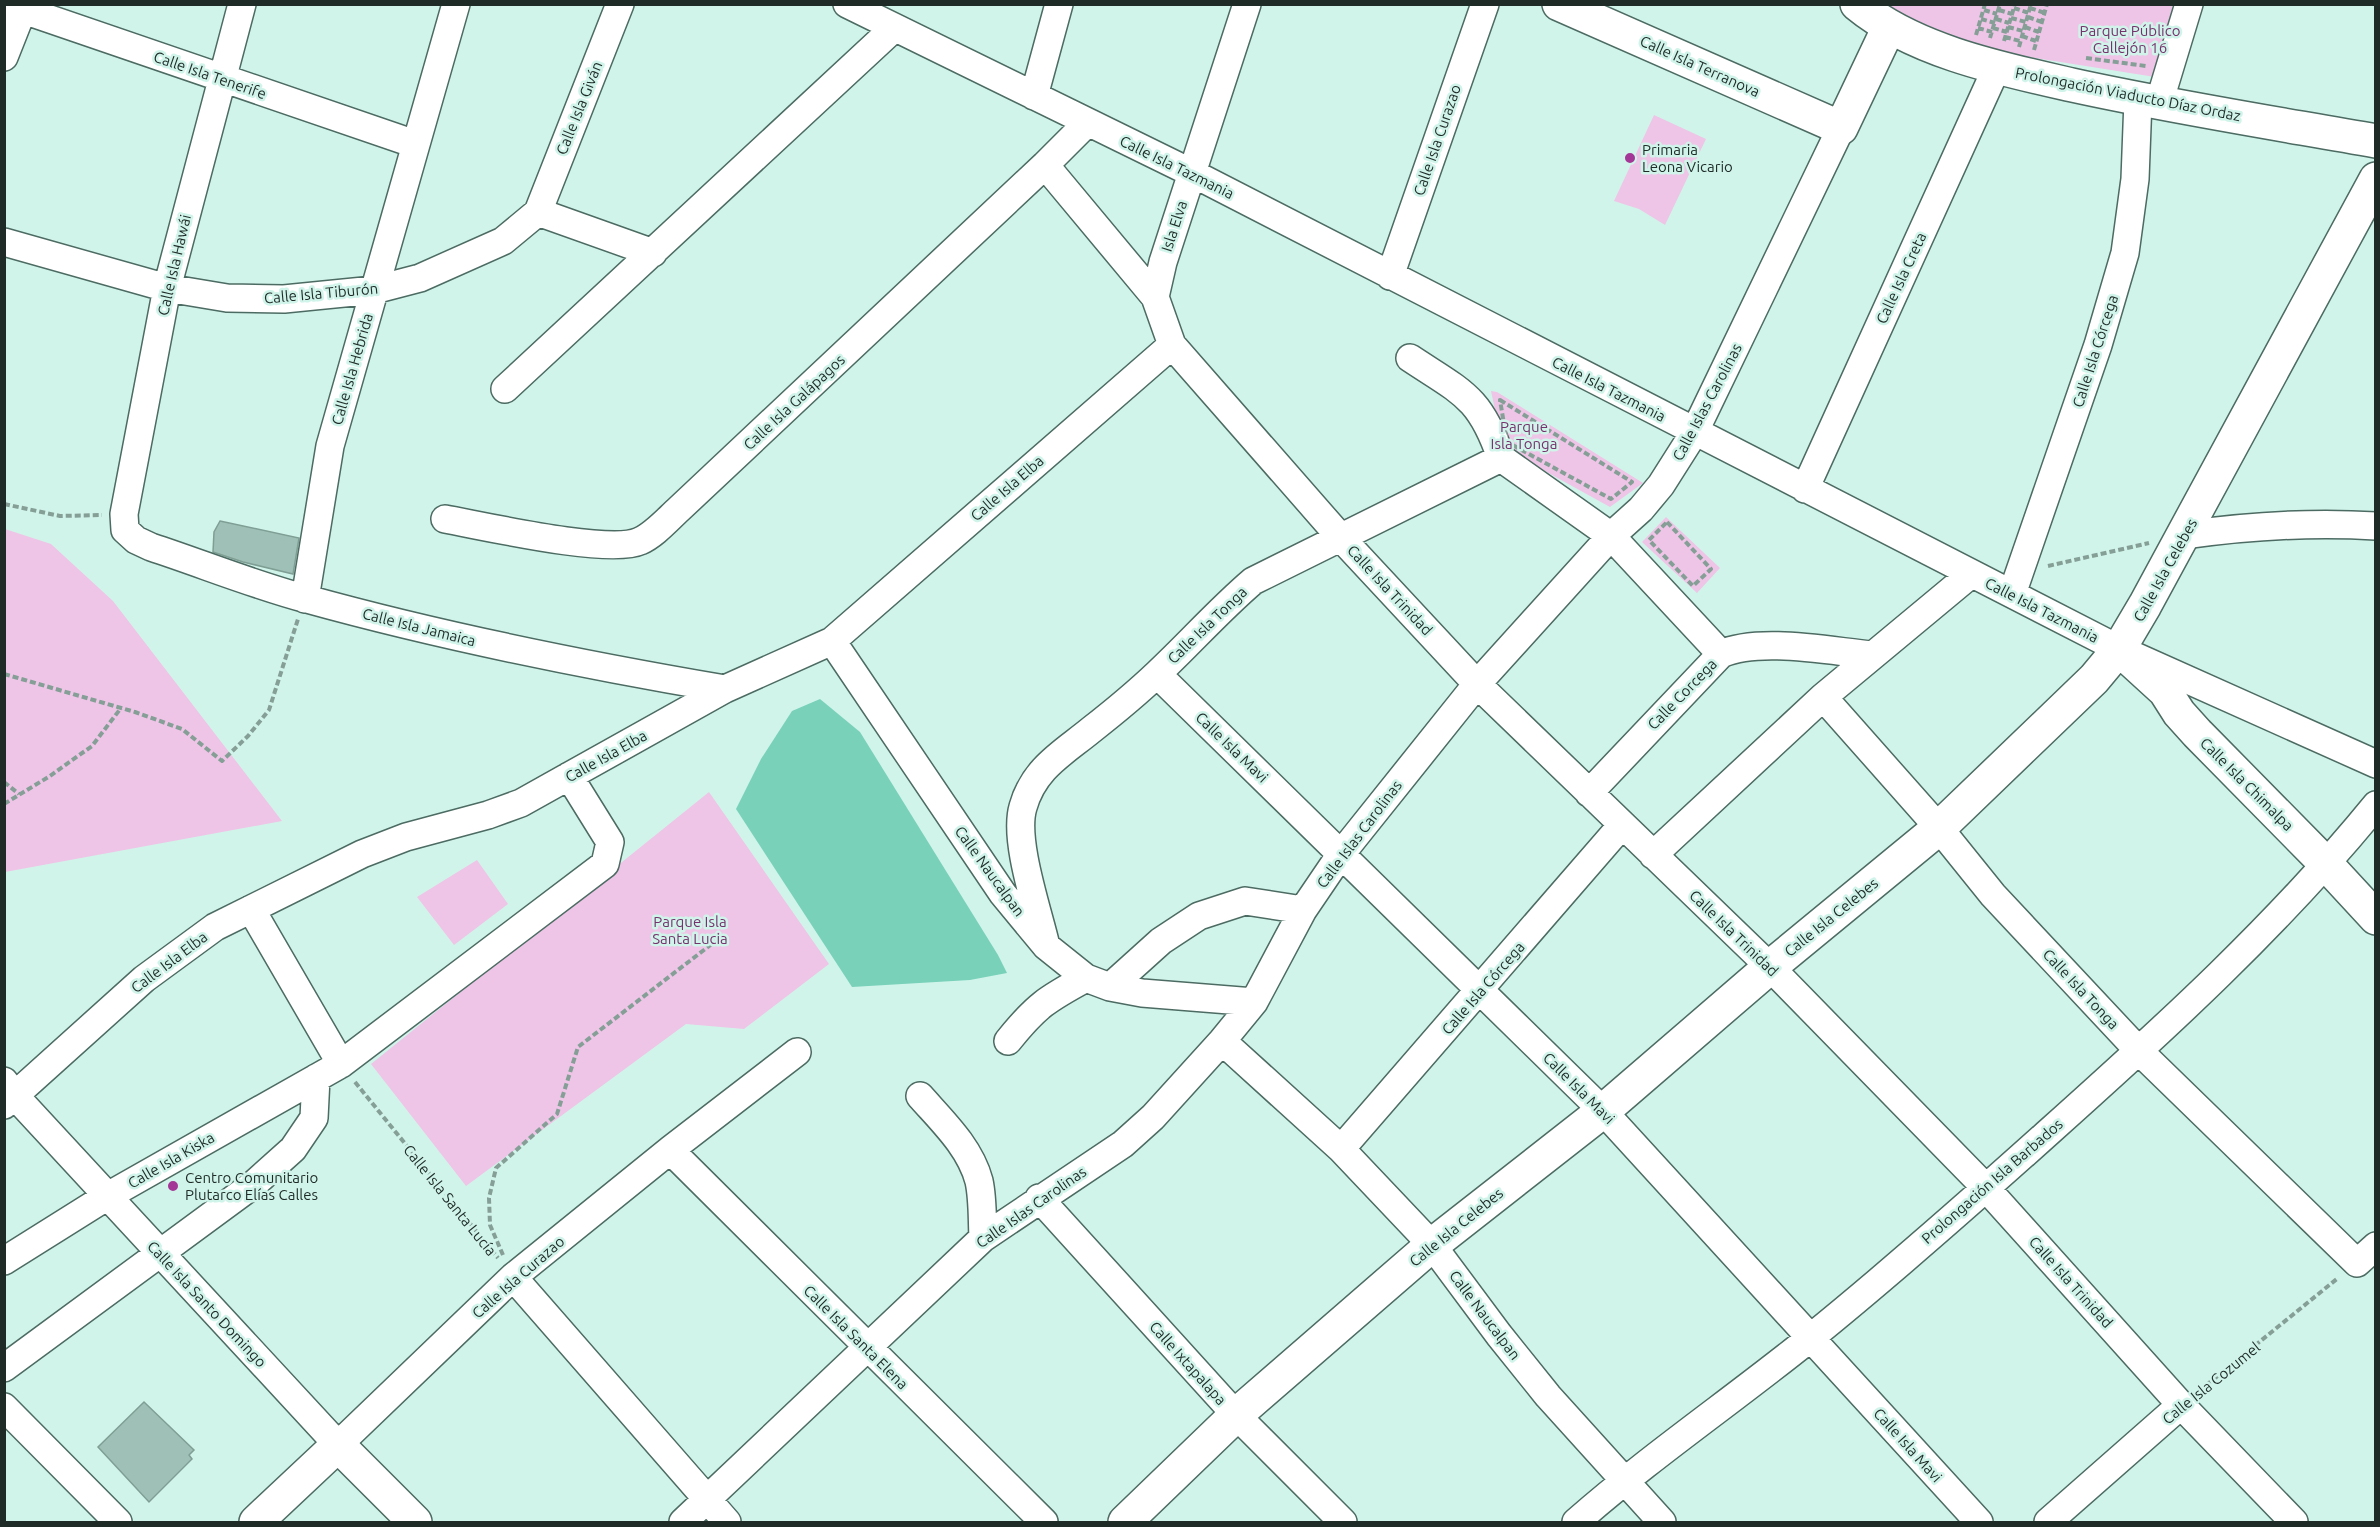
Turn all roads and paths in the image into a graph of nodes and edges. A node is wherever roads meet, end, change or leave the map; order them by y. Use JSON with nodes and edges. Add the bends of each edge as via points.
{"nodes":[{"id":1,"x":242,"y":4,"type":"edge"},
{"id":2,"x":456,"y":4,"type":"edge"},
{"id":3,"x":620,"y":4,"type":"edge"},
{"id":4,"x":1059,"y":4,"type":"edge"},
{"id":5,"x":1247,"y":4,"type":"edge"},
{"id":6,"x":1485,"y":4,"type":"edge"},
{"id":7,"x":1559,"y":4,"type":"edge"},
{"id":8,"x":1857,"y":4,"type":"edge"},
{"id":9,"x":2000,"y":4,"type":"edge"},
{"id":10,"x":2047,"y":4,"type":"edge"},
{"id":11,"x":2189,"y":4,"type":"edge"},
{"id":12,"x":2014,"y":5,"type":"edge"},
{"id":13,"x":18,"y":6,"type":"edge"},
{"id":14,"x":853,"y":6,"type":"edge"},
{"id":15,"x":1984,"y":10,"type":"dead end"},
{"id":16,"x":2045,"y":13,"type":"junction"},
{"id":17,"x":2011,"y":16,"type":"junction"},
{"id":18,"x":1981,"y":19,"type":"dead end"},
{"id":19,"x":2026,"y":22,"type":"edge"},
{"id":20,"x":2042,"y":22,"type":"junction"},
{"id":21,"x":2009,"y":25,"type":"junction"},
{"id":22,"x":1889,"y":27,"type":"junction"},
{"id":23,"x":1978,"y":27,"type":"dead end"},
{"id":24,"x":893,"y":29,"type":"junction"},
{"id":25,"x":2039,"y":32,"type":"junction"},
{"id":26,"x":2003,"y":40,"type":"junction"},
{"id":27,"x":2036,"y":41,"type":"junction"},
{"id":28,"x":2151,"y":56,"type":"dead end"},
{"id":29,"x":4,"y":57,"type":"edge"},
{"id":30,"x":2080,"y":57,"type":"dead end"},
{"id":31,"x":220,"y":80,"type":"junction"},
{"id":32,"x":1034,"y":96,"type":"junction"},
{"id":33,"x":2149,"y":102,"type":"junction"},
{"id":34,"x":1087,"y":123,"type":"junction"},
{"id":35,"x":1841,"y":128,"type":"junction"},
{"id":36,"x":2376,"y":141,"type":"edge"},
{"id":37,"x":415,"y":144,"type":"junction"},
{"id":38,"x":1045,"y":165,"type":"junction"},
{"id":39,"x":1192,"y":174,"type":"junction"},
{"id":40,"x":2376,"y":179,"type":"edge"},
{"id":41,"x":537,"y":212,"type":"junction"},
{"id":42,"x":4,"y":242,"type":"edge"},
{"id":43,"x":653,"y":252,"type":"junction"},
{"id":44,"x":1390,"y":276,"type":"junction"},
{"id":45,"x":167,"y":288,"type":"junction"},
{"id":46,"x":374,"y":290,"type":"junction"},
{"id":47,"x":1155,"y":297,"type":"junction"},
{"id":48,"x":1172,"y":345,"type":"junction"},
{"id":49,"x":1410,"y":358,"type":"dead end"},
{"id":50,"x":505,"y":389,"type":"dead end"},
{"id":51,"x":1500,"y":400,"type":"joint"},
{"id":52,"x":1694,"y":433,"type":"junction"},
{"id":53,"x":1501,"y":458,"type":"junction"},
{"id":54,"x":1804,"y":489,"type":"junction"},
{"id":55,"x":4,"y":504,"type":"edge"},
{"id":56,"x":445,"y":519,"type":"dead end"},
{"id":57,"x":124,"y":522,"type":"junction"},
{"id":58,"x":1667,"y":522,"type":"joint"},
{"id":59,"x":2376,"y":526,"type":"edge"},
{"id":60,"x":2185,"y":535,"type":"junction"},
{"id":61,"x":1611,"y":536,"type":"junction"},
{"id":62,"x":1342,"y":539,"type":"junction"},
{"id":63,"x":1971,"y":574,"type":"junction"},
{"id":64,"x":2016,"y":583,"type":"junction"},
{"id":65,"x":305,"y":598,"type":"junction"},
{"id":66,"x":832,"y":641,"type":"junction"},
{"id":67,"x":2119,"y":649,"type":"junction"},
{"id":68,"x":1721,"y":654,"type":"junction"},
{"id":69,"x":1872,"y":655,"type":"junction"},
{"id":70,"x":2160,"y":667,"type":"junction"},
{"id":71,"x":4,"y":674,"type":"edge"},
{"id":72,"x":1157,"y":674,"type":"junction"},
{"id":73,"x":1477,"y":684,"type":"junction"},
{"id":74,"x":725,"y":689,"type":"junction"},
{"id":75,"x":1823,"y":697,"type":"junction"},
{"id":76,"x":121,"y":708,"type":"junction"},
{"id":77,"x":2376,"y":747,"type":"edge"},
{"id":78,"x":2376,"y":764,"type":"edge"},
{"id":79,"x":569,"y":776,"type":"junction"},
{"id":80,"x":4,"y":782,"type":"edge"},
{"id":81,"x":1589,"y":793,"type":"junction"},
{"id":82,"x":19,"y":794,"type":"junction"},
{"id":83,"x":4,"y":804,"type":"edge"},
{"id":84,"x":2376,"y":805,"type":"edge"},
{"id":85,"x":1622,"y":825,"type":"junction"},
{"id":86,"x":1939,"y":828,"type":"junction"},
{"id":87,"x":1341,"y":854,"type":"junction"},
{"id":88,"x":1653,"y":855,"type":"junction"},
{"id":89,"x":2327,"y":865,"type":"junction"},
{"id":90,"x":251,"y":909,"type":"junction"},
{"id":91,"x":1303,"y":910,"type":"junction"},
{"id":92,"x":2376,"y":918,"type":"edge"},
{"id":93,"x":713,"y":943,"type":"dead end"},
{"id":94,"x":1046,"y":946,"type":"junction"},
{"id":95,"x":1770,"y":967,"type":"junction"},
{"id":96,"x":1098,"y":982,"type":"junction"},
{"id":97,"x":1481,"y":990,"type":"junction"},
{"id":98,"x":1254,"y":1002,"type":"junction"},
{"id":99,"x":1008,"y":1041,"type":"dead end"},
{"id":100,"x":1222,"y":1041,"type":"junction"},
{"id":101,"x":2139,"y":1051,"type":"junction"},
{"id":102,"x":797,"y":1052,"type":"dead end"},
{"id":103,"x":341,"y":1064,"type":"junction"},
{"id":104,"x":316,"y":1078,"type":"junction"},
{"id":105,"x":8,"y":1094,"type":"edge"},
{"id":106,"x":920,"y":1096,"type":"dead end"},
{"id":107,"x":1603,"y":1111,"type":"junction"},
{"id":108,"x":1341,"y":1149,"type":"junction"},
{"id":109,"x":670,"y":1150,"type":"junction"},
{"id":110,"x":1986,"y":1188,"type":"junction"},
{"id":111,"x":106,"y":1197,"type":"junction"},
{"id":112,"x":1039,"y":1198,"type":"junction"},
{"id":113,"x":983,"y":1238,"type":"junction"},
{"id":114,"x":1432,"y":1245,"type":"junction"},
{"id":115,"x":159,"y":1253,"type":"junction"},
{"id":116,"x":2370,"y":1254,"type":"edge"},
{"id":117,"x":4,"y":1261,"type":"edge"},
{"id":118,"x":513,"y":1277,"type":"junction"},
{"id":119,"x":1810,"y":1338,"type":"junction"},
{"id":120,"x":868,"y":1350,"type":"junction"},
{"id":121,"x":4,"y":1368,"type":"edge"},
{"id":122,"x":2181,"y":1405,"type":"junction"},
{"id":123,"x":4,"y":1407,"type":"edge"},
{"id":124,"x":1236,"y":1415,"type":"junction"},
{"id":125,"x":338,"y":1445,"type":"junction"},
{"id":126,"x":1622,"y":1481,"type":"junction"},
{"id":127,"x":707,"y":1500,"type":"junction"},
{"id":128,"x":118,"y":1522,"type":"edge"},
{"id":129,"x":256,"y":1522,"type":"edge"},
{"id":130,"x":415,"y":1522,"type":"edge"},
{"id":131,"x":683,"y":1522,"type":"edge"},
{"id":132,"x":726,"y":1522,"type":"edge"},
{"id":133,"x":1044,"y":1522,"type":"edge"},
{"id":134,"x":1125,"y":1522,"type":"edge"},
{"id":135,"x":1343,"y":1522,"type":"edge"},
{"id":136,"x":1576,"y":1522,"type":"edge"},
{"id":137,"x":1662,"y":1522,"type":"edge"},
{"id":138,"x":1979,"y":1522,"type":"edge"},
{"id":139,"x":2048,"y":1522,"type":"edge"},
{"id":140,"x":2294,"y":1522,"type":"edge"}],
"edges":[{"from":1,"to":31,"type":"street","name":"Calle Isla Hawái"},
{"from":2,"to":37,"type":"street","name":"Calle Isla Hebrida"},
{"from":3,"to":41,"type":"street","name":"Calle Isla Giván"},
{"from":4,"to":32,"type":"street"},
{"from":5,"to":39,"type":"street","name":"Isla Elva"},
{"from":6,"to":44,"type":"street","name":"Calle Isla Curazao"},
{"from":7,"to":35,"type":"street","name":"Calle Isla Terranova"},
{"from":8,"to":22,"type":"street","name":"Prolongación Viaducto Díaz Ordaz"},
{"from":9,"to":26,"type":"path"},
{"from":10,"to":16,"type":"path"},
{"from":11,"to":33,"type":"street","name":"Calle Isla Córcega"},
{"from":12,"to":17,"type":"path"},
{"from":12,"to":19,"type":"path"},
{"from":13,"to":29,"type":"street"},
{"from":13,"to":31,"type":"street","name":"Calle Isla Tenerife"},
{"from":14,"to":24,"type":"street","name":"Calle Isla Tazmania"},
{"from":15,"to":26,"type":"path"},
{"from":16,"to":19,"type":"path"},
{"from":16,"to":20,"type":"path"},
{"from":17,"to":19,"type":"path"},
{"from":17,"to":21,"type":"path"},
{"from":17,"to":26,"type":"path"},
{"from":18,"to":26,"type":"path"},
{"from":19,"to":20,"type":"path"},
{"from":19,"to":21,"type":"path"},
{"from":19,"to":25,"type":"path"},
{"from":19,"to":26,"type":"path"},
{"from":19,"to":26,"type":"path"},
{"from":19,"to":27,"type":"path"},
{"from":20,"to":25,"type":"path"},
{"from":21,"to":26,"type":"path"},
{"from":21,"to":26,"type":"path"},
{"from":22,"to":26,"type":"street","name":"Prolongación Viaducto Díaz Ordaz","via":[[1930,45]]},
{"from":22,"to":35,"type":"street","name":"Calle Islas Carolinas"},
{"from":23,"to":26,"type":"path"},
{"from":24,"to":32,"type":"street","name":"Calle Isla Tazmania"},
{"from":24,"to":43,"type":"street"},
{"from":25,"to":27,"type":"path"},
{"from":26,"to":27,"type":"path"},
{"from":26,"to":33,"type":"street","name":"Prolongación Viaducto Díaz Ordaz"},
{"from":26,"to":54,"type":"street","name":"Calle Isla Creta"},
{"from":28,"to":30,"type":"path","via":[[2148,67]]},
{"from":31,"to":37,"type":"street","name":"Calle Isla Tenerife"},
{"from":31,"to":45,"type":"street","name":"Calle Isla Hawái"},
{"from":32,"to":34,"type":"street","name":"Calle Isla Tazmania"},
{"from":33,"to":36,"type":"street","name":"Prolongación Viaducto Díaz Ordaz"},
{"from":33,"to":64,"type":"street","name":"Calle Isla Córcega","via":[[2125,254]]},
{"from":34,"to":38,"type":"street","name":"Calle Isla Galápagos"},
{"from":34,"to":39,"type":"street","name":"Calle Isla Tazmania"},
{"from":35,"to":52,"type":"street","name":"Calle Islas Carolinas"},
{"from":37,"to":46,"type":"street","name":"Calle Isla Hebrida"},
{"from":38,"to":47,"type":"street"},
{"from":38,"to":56,"type":"street","name":"Calle Isla Galápagos","via":[[641,541],[620,546],[590,543]]},
{"from":39,"to":44,"type":"street","name":"Calle Isla Tazmania"},
{"from":39,"to":47,"type":"street","name":"Isla Elva"},
{"from":40,"to":60,"type":"street","name":"Calle Isla Celebes"},
{"from":41,"to":43,"type":"street"},
{"from":41,"to":46,"type":"street","name":"Calle Isla Tiburón","via":[[503,242],[420,278]]},
{"from":42,"to":45,"type":"street","name":"Calle Isla Tiburón"},
{"from":43,"to":50,"type":"street"},
{"from":44,"to":52,"type":"street","name":"Calle Isla Tazmania"},
{"from":45,"to":46,"type":"street","name":"Calle Isla Tiburón","via":[[227,298],[284,299]]},
{"from":45,"to":57,"type":"street","name":"Calle Isla Hawái"},
{"from":46,"to":65,"type":"street","name":"Calle Isla Hebrida","via":[[330,446]]},
{"from":47,"to":48,"type":"street"},
{"from":48,"to":62,"type":"street","name":"Calle Isla Trinidad"},
{"from":48,"to":66,"type":"street","name":"Calle Isla Elba"},
{"from":49,"to":53,"type":"street","via":[[1473,401],[1491,428]]},
{"from":51,"to":51,"type":"path","via":[[1581,450],[1632,482],[1611,499],[1507,442]]},
{"from":52,"to":54,"type":"street","name":"Calle Isla Tazmania"},
{"from":52,"to":61,"type":"street","name":"Calle Islas Carolinas","via":[[1661,485]]},
{"from":53,"to":61,"type":"street"},
{"from":53,"to":62,"type":"street","name":"Calle Isla Tonga"},
{"from":54,"to":63,"type":"street","name":"Calle Isla Tazmania"},
{"from":55,"to":57,"type":"path","via":[[60,516]]},
{"from":57,"to":65,"type":"street","name":"Calle Isla Jamaica","via":[[136,540],[151,547]]},
{"from":58,"to":58,"type":"path","via":[[1649,540],[1693,586],[1711,569]]},
{"from":59,"to":60,"type":"street","via":[[2250,526]]},
{"from":60,"to":64,"type":"path"},
{"from":60,"to":67,"type":"street","name":"Calle Isla Celebes"},
{"from":61,"to":68,"type":"street"},
{"from":61,"to":73,"type":"street","name":"Calle Islas Carolinas"},
{"from":62,"to":72,"type":"street","name":"Calle Isla Tonga","via":[[1253,581]]},
{"from":62,"to":73,"type":"street","name":"Calle Isla Trinidad"},
{"from":63,"to":64,"type":"street","name":"Calle Isla Tazmania"},
{"from":63,"to":69,"type":"street"},
{"from":64,"to":67,"type":"street","name":"Calle Isla Tazmania"},
{"from":65,"to":74,"type":"street","name":"Calle Isla Jamaica","via":[[454,636]]},
{"from":65,"to":76,"type":"path","via":[[268,710],[222,761],[182,729]]},
{"from":66,"to":74,"type":"street","name":"Calle Isla Elba"},
{"from":66,"to":94,"type":"street","name":"Calle Naucalpan","via":[[1003,894]]},
{"from":67,"to":70,"type":"street","name":"Calle Isla Tazmania"},
{"from":67,"to":86,"type":"street","name":"Calle Isla Celebes","via":[[2064,709]]},
{"from":67,"to":89,"type":"street","name":"Calle Isla Chimalpa","via":[[2165,691],[2197,733]]},
{"from":68,"to":69,"type":"street","name":"Calle Corcega","via":[[1736,647],[1760,646]]},
{"from":68,"to":81,"type":"street","name":"Calle Corcega"},
{"from":69,"to":75,"type":"street"},
{"from":70,"to":77,"type":"street","via":[[2181,661],[2193,663]]},
{"from":70,"to":78,"type":"street","name":"Calle Isla Tazmania"},
{"from":71,"to":76,"type":"path"},
{"from":72,"to":87,"type":"street","name":"Calle Isla Mavi"},
{"from":72,"to":94,"type":"street","name":"Calle Isla Tonga","via":[[1089,732],[1066,746],[1036,777],[1022,808],[1021,841]]},
{"from":73,"to":81,"type":"street","name":"Calle Isla Trinidad"},
{"from":73,"to":87,"type":"street","name":"Calle Islas Carolinas"},
{"from":74,"to":79,"type":"street","name":"Calle Isla Elba"},
{"from":75,"to":86,"type":"street","name":"Calle Isla Tonga"},
{"from":75,"to":88,"type":"street"},
{"from":76,"to":82,"type":"path","via":[[92,746]]},
{"from":79,"to":90,"type":"street","name":"Calle Isla Elba","via":[[522,803],[362,854]]},
{"from":79,"to":103,"type":"street","name":"Calle Isla Kiska","via":[[610,842],[605,864]]},
{"from":80,"to":82,"type":"path"},
{"from":81,"to":85,"type":"street","name":"Calle Isla Trinidad"},
{"from":82,"to":83,"type":"path"},
{"from":84,"to":89,"type":"street","name":"Prolongación Isla Barbados"},
{"from":85,"to":88,"type":"street","name":"Calle Isla Trinidad"},
{"from":85,"to":97,"type":"street","name":"Calle Isla Córcega"},
{"from":86,"to":95,"type":"street","name":"Calle Isla Celebes"},
{"from":86,"to":101,"type":"street","name":"Calle Isla Tonga","via":[[1992,895]]},
{"from":87,"to":91,"type":"street","name":"Calle Islas Carolinas"},
{"from":87,"to":97,"type":"street","name":"Calle Isla Mavi"},
{"from":88,"to":95,"type":"street","name":"Calle Isla Trinidad"},
{"from":89,"to":92,"type":"street","name":"Calle Isla Chimalpa"},
{"from":89,"to":101,"type":"street","name":"Prolongación Isla Barbados"},
{"from":90,"to":103,"type":"street"},
{"from":90,"to":105,"type":"street","name":"Calle Isla Elba","via":[[215,927],[153,972]]},
{"from":91,"to":96,"type":"street","via":[[1245,901],[1199,916]]},
{"from":91,"to":98,"type":"street","name":"Calle Islas Carolinas"},
{"from":93,"to":118,"type":"path","via":[[578,1047],[557,1114],[496,1168],[489,1198],[490,1226]]},
{"from":94,"to":96,"type":"street","name":"Calle Naucalpan"},
{"from":95,"to":107,"type":"street","name":"Calle Isla Celebes"},
{"from":95,"to":110,"type":"street","name":"Calle Isla Trinidad"},
{"from":96,"to":98,"type":"street","name":"Calle Naucalpan","via":[[1142,993]]},
{"from":96,"to":99,"type":"street","via":[[1050,997],[1033,1010]]},
{"from":97,"to":107,"type":"street","name":"Calle Isla Mavi"},
{"from":97,"to":108,"type":"street","name":"Calle Isla Córcega"},
{"from":98,"to":100,"type":"street","name":"Calle Islas Carolinas"},
{"from":100,"to":108,"type":"street","name":"Calle Naucalpan"},
{"from":100,"to":112,"type":"street","name":"Calle Islas Carolinas","via":[[1123,1144]]},
{"from":101,"to":110,"type":"street","name":"Prolongación Isla Barbados"},
{"from":101,"to":116,"type":"street","name":"Calle Isla Tonga"},
{"from":102,"to":109,"type":"street","name":"Calle Isla Curazao"},
{"from":103,"to":104,"type":"street","name":"Calle Isla Kiska"},
{"from":103,"to":118,"type":"path","name":"Calle Isla Santa Lucía"},
{"from":104,"to":111,"type":"street","name":"Calle Isla Kiska"},
{"from":104,"to":115,"type":"street","via":[[314,1118],[293,1149],[254,1184]]},
{"from":105,"to":111,"type":"street","name":"Calle Isla Santo Domingo"},
{"from":106,"to":113,"type":"street","via":[[972,1161],[979,1183]]},
{"from":107,"to":114,"type":"street","name":"Calle Isla Celebes"},
{"from":107,"to":119,"type":"street","name":"Calle Isla Mavi"},
{"from":108,"to":114,"type":"street","name":"Calle Naucalpan"},
{"from":109,"to":118,"type":"street","name":"Calle Isla Curazao"},
{"from":109,"to":120,"type":"street","name":"Calle Isla Santa Elena"},
{"from":110,"to":119,"type":"street","name":"Prolongación Isla Barbados"},
{"from":110,"to":122,"type":"street","name":"Calle Isla Trinidad"},
{"from":111,"to":115,"type":"street","name":"Calle Isla Santo Domingo"},
{"from":111,"to":117,"type":"street","name":"Calle Isla Kiska"},
{"from":112,"to":113,"type":"street","name":"Calle Islas Carolinas"},
{"from":112,"to":124,"type":"street","name":"Calle Ixtapalapa"},
{"from":113,"to":120,"type":"street","name":"Calle Islas Carolinas"},
{"from":114,"to":124,"type":"street","name":"Calle Isla Celebes"},
{"from":114,"to":126,"type":"street","name":"Calle Naucalpan","via":[[1499,1335]]},
{"from":115,"to":121,"type":"street"},
{"from":115,"to":125,"type":"street","name":"Calle Isla Santo Domingo"},
{"from":116,"to":122,"type":"path","name":"Calle Isla Cozumel"},
{"from":118,"to":125,"type":"street","name":"Calle Isla Curazao"},
{"from":118,"to":127,"type":"street"},
{"from":119,"to":126,"type":"street","name":"Prolongación Isla Barbados"},
{"from":119,"to":138,"type":"street","name":"Calle Isla Mavi"},
{"from":120,"to":127,"type":"street","name":"Calle Islas Carolinas"},
{"from":120,"to":133,"type":"street","name":"Calle Isla Santa Elena"},
{"from":122,"to":139,"type":"street","name":"Calle Isla Cozumel"},
{"from":122,"to":140,"type":"street","name":"Calle Isla Trinidad"},
{"from":123,"to":128,"type":"street"},
{"from":124,"to":134,"type":"street","name":"Calle Isla Celebes"},
{"from":124,"to":135,"type":"street","name":"Calle Ixtapalapa"},
{"from":125,"to":129,"type":"street","name":"Calle Isla Curazao"},
{"from":125,"to":130,"type":"street","name":"Calle Isla Santo Domingo"},
{"from":126,"to":136,"type":"street","name":"Prolongación Isla Barbados"},
{"from":126,"to":137,"type":"street","name":"Calle Naucalpan"},
{"from":127,"to":131,"type":"street","name":"Calle Islas Carolinas"},
{"from":127,"to":132,"type":"street"}]}
